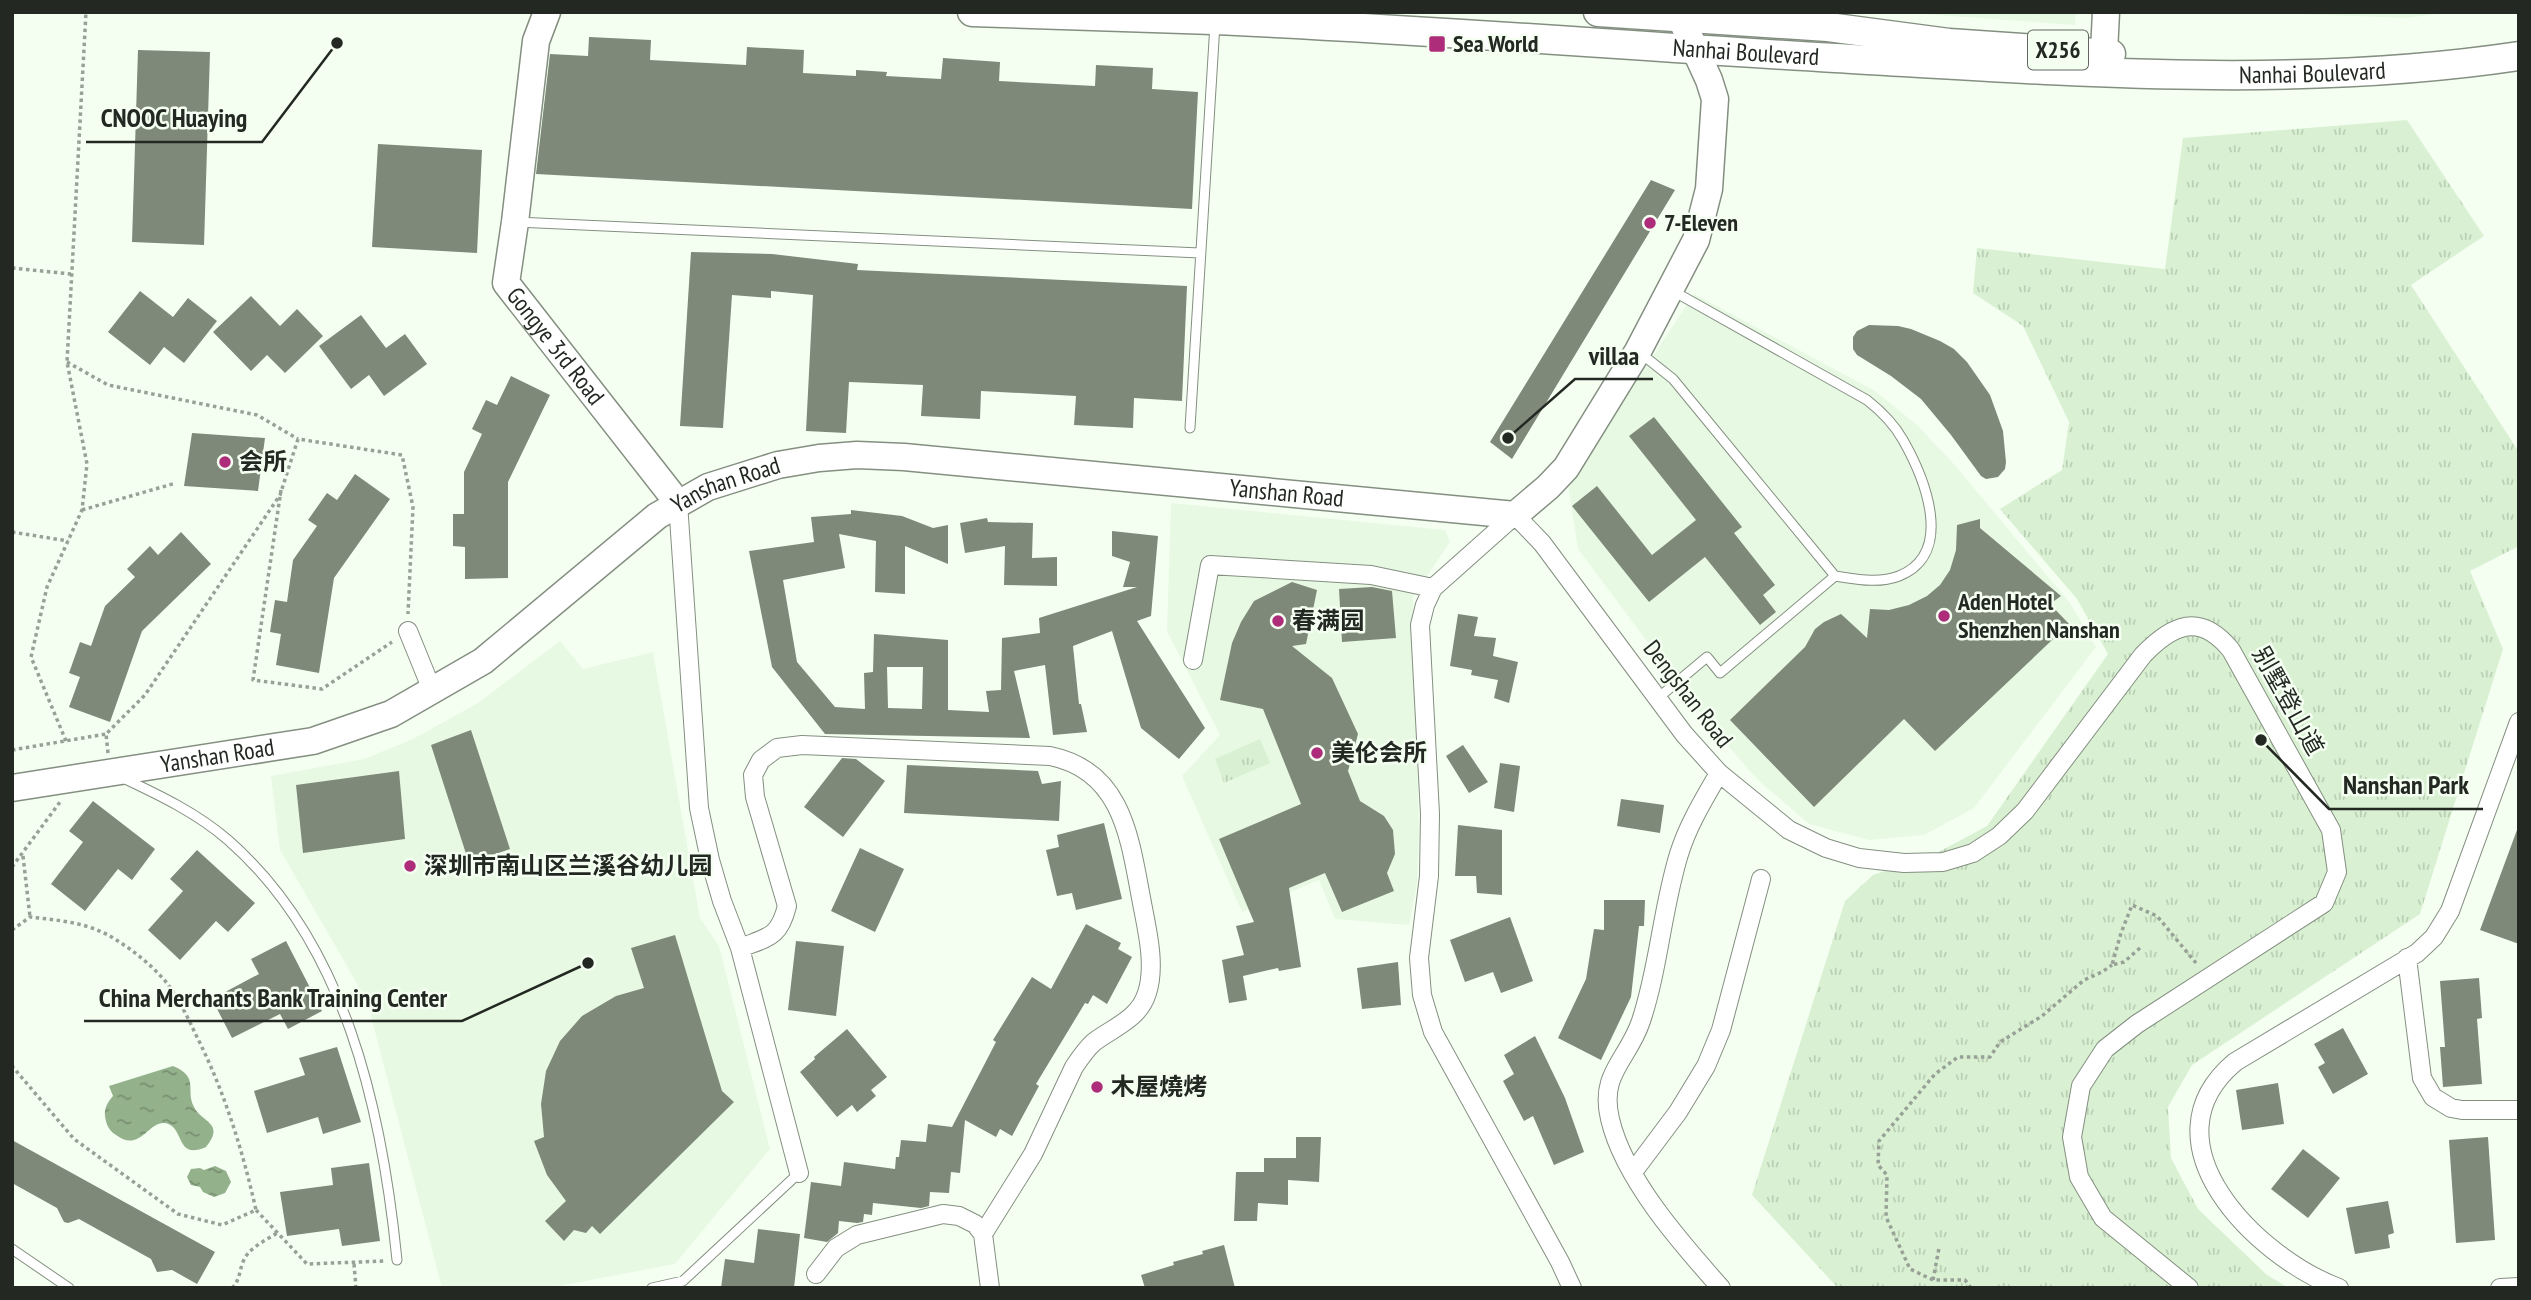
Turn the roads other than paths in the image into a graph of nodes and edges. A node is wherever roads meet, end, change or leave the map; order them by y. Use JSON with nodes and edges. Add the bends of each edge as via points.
{"nodes":[{"id":1,"x":524,"y":12,"type":"edge"},
{"id":2,"x":547,"y":12,"type":"edge"},
{"id":3,"x":972,"y":12,"type":"edge"},
{"id":4,"x":1598,"y":12,"type":"edge"},
{"id":5,"x":2106,"y":12,"type":"edge"},
{"id":6,"x":1679,"y":15,"type":"edge"},
{"id":7,"x":1216,"y":16,"type":"edge"},
{"id":8,"x":2519,"y":37,"type":"edge"},
{"id":9,"x":536,"y":41,"type":"junction"},
{"id":10,"x":1695,"y":50,"type":"junction"},
{"id":11,"x":2519,"y":56,"type":"edge"},
{"id":12,"x":2104,"y":63,"type":"junction"},
{"id":13,"x":515,"y":222,"type":"junction"},
{"id":14,"x":1200,"y":253,"type":"junction"},
{"id":15,"x":1670,"y":290,"type":"junction"},
{"id":16,"x":1638,"y":351,"type":"junction"},
{"id":17,"x":1190,"y":428,"type":"dead end"},
{"id":18,"x":678,"y":503,"type":"junction"},
{"id":19,"x":1515,"y":515,"type":"junction"},
{"id":20,"x":1835,"y":576,"type":"junction"},
{"id":21,"x":1433,"y":588,"type":"junction"},
{"id":22,"x":408,"y":631,"type":"road end"},
{"id":23,"x":1193,"y":660,"type":"dead end"},
{"id":24,"x":432,"y":690,"type":"junction"},
{"id":25,"x":1658,"y":698,"type":"junction"},
{"id":26,"x":2519,"y":722,"type":"edge"},
{"id":27,"x":110,"y":772,"type":"junction"},
{"id":28,"x":1719,"y":774,"type":"junction"},
{"id":29,"x":12,"y":788,"type":"edge"},
{"id":30,"x":1859,"y":858,"type":"joint"},
{"id":31,"x":1761,"y":879,"type":"dead end"},
{"id":32,"x":740,"y":948,"type":"junction"},
{"id":33,"x":2407,"y":958,"type":"junction"},
{"id":34,"x":2519,"y":1110,"type":"edge"},
{"id":35,"x":1633,"y":1172,"type":"junction"},
{"id":36,"x":799,"y":1173,"type":"joint"},
{"id":37,"x":983,"y":1234,"type":"junction"},
{"id":38,"x":12,"y":1249,"type":"edge"},
{"id":39,"x":397,"y":1260,"type":"road end"},
{"id":40,"x":816,"y":1274,"type":"dead end"},
{"id":41,"x":667,"y":1286,"type":"edge"},
{"id":42,"x":2519,"y":1287,"type":"edge"},
{"id":43,"x":69,"y":1288,"type":"edge"},
{"id":44,"x":652,"y":1288,"type":"edge"},
{"id":45,"x":990,"y":1288,"type":"edge"},
{"id":46,"x":1572,"y":1288,"type":"edge"},
{"id":47,"x":1721,"y":1288,"type":"edge"},
{"id":48,"x":2189,"y":1288,"type":"edge"},
{"id":49,"x":2339,"y":1288,"type":"edge"},
{"id":50,"x":2500,"y":1288,"type":"edge"}],
"edges":[{"from":1,"to":9,"type":"street","name":"Gongye 3rd Road"},
{"from":2,"to":9,"type":"street","name":"Gongye 3rd Road"},
{"from":3,"to":7,"type":"main road","name":"Nanhai Boulevard","number":"X256"},
{"from":4,"to":6,"type":"main road","name":"Nanhai Boulevard","number":"X256"},
{"from":5,"to":12,"type":"street"},
{"from":6,"to":10,"type":"street"},
{"from":6,"to":12,"type":"main road","name":"Nanhai Boulevard","number":"X256","via":[[1828,27]]},
{"from":7,"to":10,"type":"main road","name":"Nanhai Boulevard","number":"X256"},
{"from":7,"to":14,"type":"lane"},
{"from":8,"to":12,"type":"main road","name":"Nanhai Boulevard","number":"X256","via":[[2352,56]]},
{"from":9,"to":13,"type":"street","name":"Gongye 3rd Road"},
{"from":10,"to":12,"type":"main road","name":"Nanhai Boulevard","number":"X256"},
{"from":10,"to":15,"type":"street","via":[[1714,99],[1709,189],[1696,240]]},
{"from":11,"to":12,"type":"main road","name":"Nanhai Boulevard","number":"X256","via":[[2352,73],[2250,75]]},
{"from":13,"to":14,"type":"lane"},
{"from":13,"to":18,"type":"street","name":"Gongye 3rd Road","via":[[506,283]]},
{"from":14,"to":17,"type":"lane"},
{"from":15,"to":16,"type":"street"},
{"from":15,"to":20,"type":"lane","via":[[1867,400],[1902,439],[1932,513],[1924,555],[1898,577],[1871,581]]},
{"from":16,"to":19,"type":"street","via":[[1566,468]]},
{"from":16,"to":20,"type":"lane","via":[[1672,379]]},
{"from":18,"to":19,"type":"street","name":"Yanshan Road","via":[[708,487],[778,465],[857,456]]},
{"from":18,"to":24,"type":"street","name":"Yanshan Road","via":[[641,528],[483,661]]},
{"from":18,"to":32,"type":"street","via":[[699,808],[722,901]]},
{"from":19,"to":21,"type":"street"},
{"from":19,"to":25,"type":"street","name":"Dengshan Road","via":[[1542,543]]},
{"from":20,"to":25,"type":"lane","via":[[1720,673],[1707,657]]},
{"from":21,"to":23,"type":"street","via":[[1371,575],[1210,565]]},
{"from":21,"to":46,"type":"street","via":[[1420,625],[1430,814],[1429,876],[1419,958],[1422,995],[1433,1032]]},
{"from":22,"to":24,"type":"street"},
{"from":24,"to":27,"type":"street","name":"Yanshan Road","via":[[391,714],[313,741]]},
{"from":25,"to":28,"type":"street","name":"Dengshan Road"},
{"from":26,"to":33,"type":"street","via":[[2450,911],[2426,946]]},
{"from":27,"to":29,"type":"street","name":"Yanshan Road"},
{"from":27,"to":39,"type":"lane","via":[[172,801],[227,840],[274,887],[313,943],[368,1091],[390,1194]]},
{"from":28,"to":30,"type":"street","name":"Dengshan Road","via":[[1789,830]]},
{"from":28,"to":35,"type":"street","via":[[1679,854],[1641,1020],[1607,1087],[1609,1117]]},
{"from":30,"to":48,"type":"street","name":"别墅登山道","via":[[1943,862],[1973,853],[2025,811],[2158,639],[2175,629],[2197,626],[2218,634],[2238,661],[2331,830],[2337,872],[2324,903],[2137,1024],[2105,1049],[2081,1086],[2072,1137],[2079,1177],[2103,1218]]},
{"from":31,"to":35,"type":"street","via":[[1721,1030],[1706,1066]]},
{"from":32,"to":36,"type":"street"},
{"from":32,"to":37,"type":"street","via":[[771,936],[782,924],[787,906],[755,797],[753,775],[761,760],[777,748],[802,745],[1049,756],[1077,765],[1102,785],[1127,827],[1148,937],[1148,992],[1140,1009],[1093,1043],[1074,1067],[1032,1154]]},
{"from":33,"to":34,"type":"street","via":[[2422,1078],[2433,1097],[2462,1110]]},
{"from":33,"to":49,"type":"street","via":[[2235,1062],[2211,1086],[2200,1114],[2201,1150],[2230,1208],[2274,1251]]},
{"from":35,"to":47,"type":"street","via":[[1681,1242]]},
{"from":36,"to":41,"type":"lane","via":[[683,1281]]},
{"from":37,"to":40,"type":"street","via":[[959,1216],[943,1214],[857,1235],[836,1248]]},
{"from":37,"to":45,"type":"street"},
{"from":38,"to":43,"type":"lane"},
{"from":41,"to":44,"type":"lane"},
{"from":42,"to":50,"type":"street"}]}
